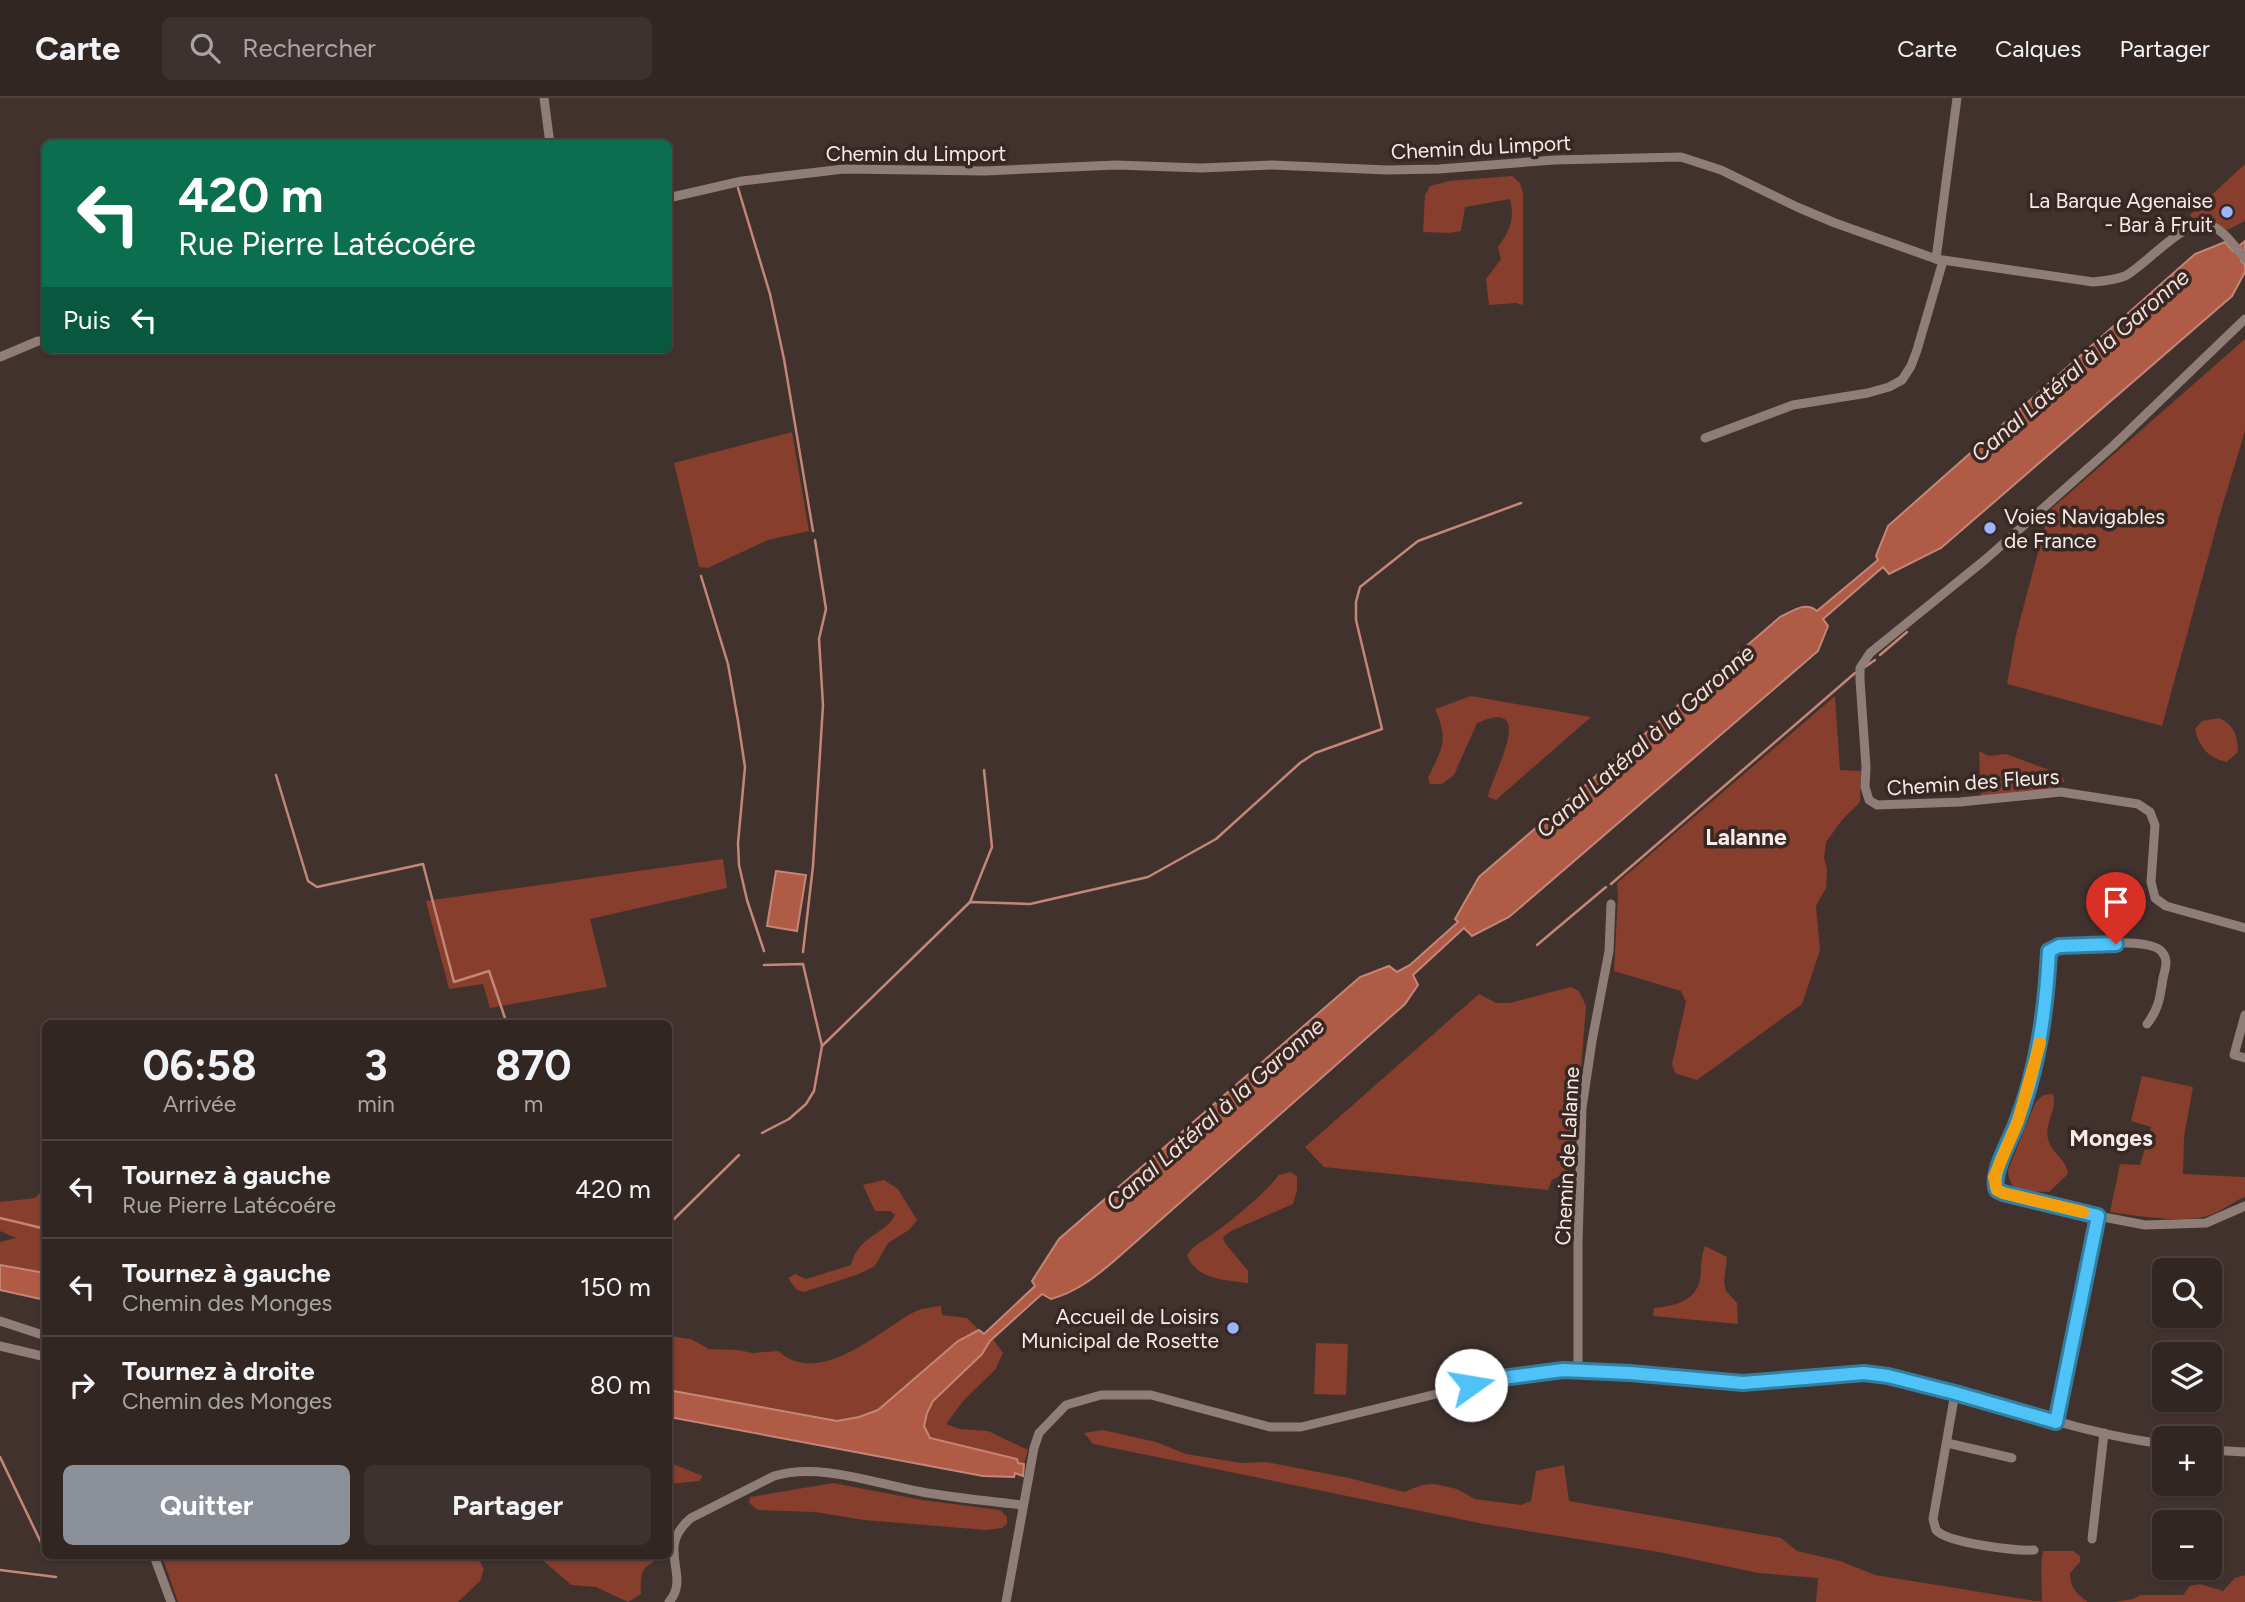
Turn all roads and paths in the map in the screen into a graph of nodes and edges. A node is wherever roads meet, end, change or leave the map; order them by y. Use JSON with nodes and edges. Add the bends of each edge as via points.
{"nodes":[{"id":1,"x":544,"y":98,"type":"edge"},
{"id":2,"x":1957,"y":98,"type":"edge"},
{"id":3,"x":549,"y":140,"type":"edge"},
{"id":4,"x":672,"y":197,"type":"edge"},
{"id":5,"x":2245,"y":259,"type":"edge"},
{"id":6,"x":1939,"y":260,"type":"junction"},
{"id":7,"x":2245,"y":319,"type":"edge"},
{"id":8,"x":42,"y":342,"type":"edge"},
{"id":9,"x":0,"y":357,"type":"edge"},
{"id":10,"x":1705,"y":438,"type":"dead end"},
{"id":11,"x":1611,"y":904,"type":"dead end"},
{"id":12,"x":2245,"y":928,"type":"edge"},
{"id":13,"x":2245,"y":1015,"type":"edge"},
{"id":14,"x":2147,"y":1024,"type":"dead end"},
{"id":15,"x":2245,"y":1058,"type":"edge"},
{"id":16,"x":2245,"y":1206,"type":"edge"},
{"id":17,"x":2098,"y":1216,"type":"junction"},
{"id":18,"x":0,"y":1321,"type":"edge"},
{"id":19,"x":42,"y":1335,"type":"edge"},
{"id":20,"x":0,"y":1346,"type":"edge"},
{"id":21,"x":42,"y":1356,"type":"edge"},
{"id":22,"x":1578,"y":1370,"type":"junction"},
{"id":23,"x":1955,"y":1393,"type":"junction"},
{"id":24,"x":2056,"y":1422,"type":"junction"},
{"id":25,"x":2104,"y":1433,"type":"junction"},
{"id":26,"x":2152,"y":1442,"type":"edge"},
{"id":27,"x":1947,"y":1443,"type":"junction"},
{"id":28,"x":2222,"y":1451,"type":"edge"},
{"id":29,"x":2245,"y":1452,"type":"edge"},
{"id":30,"x":2012,"y":1458,"type":"dead end"},
{"id":31,"x":1023,"y":1505,"type":"junction"},
{"id":32,"x":2092,"y":1539,"type":"dead end"},
{"id":33,"x":2034,"y":1550,"type":"dead end"},
{"id":34,"x":155,"y":1559,"type":"edge"},
{"id":35,"x":171,"y":1602,"type":"edge"},
{"id":36,"x":669,"y":1602,"type":"edge"},
{"id":37,"x":1006,"y":1602,"type":"edge"}],
"edges":[{"from":1,"to":3,"type":"street"},
{"from":2,"to":6,"type":"street"},
{"from":4,"to":6,"type":"street","name":"Chemin du Limport","via":[[741,181],[844,169],[985,172],[1116,165],[1272,165],[1400,170],[1681,157],[1721,170],[1835,223]]},
{"from":5,"to":6,"type":"street","name":"Chemin du Limport","via":[[2211,225],[2197,224],[2136,269],[2106,281]]},
{"from":6,"to":10,"type":"street","via":[[1917,350],[1902,380],[1868,393],[1793,405]]},
{"from":7,"to":12,"type":"street","name":"Chemin des Fleurs","via":[[2113,446],[1986,559],[1894,631],[1860,668],[1865,787],[1872,803],[1948,803],[2061,792],[2130,802],[2144,807],[2155,825],[2151,882],[2155,898],[2166,906]]},
{"from":8,"to":9,"type":"street"},
{"from":11,"to":22,"type":"street","name":"Chemin de Lalanne","via":[[1609,951],[1582,1108]]},
{"from":13,"to":15,"type":"street","via":[[2234,1055]]},
{"from":14,"to":17,"type":"street","via":[[2157,1011],[2167,961],[2158,948],[2128,943],[2059,946],[2049,951],[2038,1058],[1994,1184],[2003,1193]]},
{"from":16,"to":17,"type":"street","via":[[2197,1224],[2145,1224]]},
{"from":17,"to":24,"type":"street"},
{"from":18,"to":19,"type":"street"},
{"from":20,"to":21,"type":"street"},
{"from":22,"to":23,"type":"street","via":[[1743,1383],[1864,1373]]},
{"from":22,"to":31,"type":"street","via":[[1502,1378],[1301,1427],[1270,1426],[1151,1395],[1101,1395],[1066,1405],[1039,1433]]},
{"from":23,"to":24,"type":"street"},
{"from":23,"to":27,"type":"street"},
{"from":24,"to":25,"type":"street"},
{"from":25,"to":26,"type":"street"},
{"from":25,"to":32,"type":"street"},
{"from":27,"to":30,"type":"street"},
{"from":27,"to":33,"type":"street","via":[[1933,1519],[1936,1530],[1950,1539]]},
{"from":28,"to":29,"type":"street"},
{"from":31,"to":36,"type":"street","via":[[924,1493],[808,1470],[787,1472],[680,1527],[673,1546],[677,1587]]},
{"from":31,"to":37,"type":"street"},
{"from":34,"to":35,"type":"street"}]}
